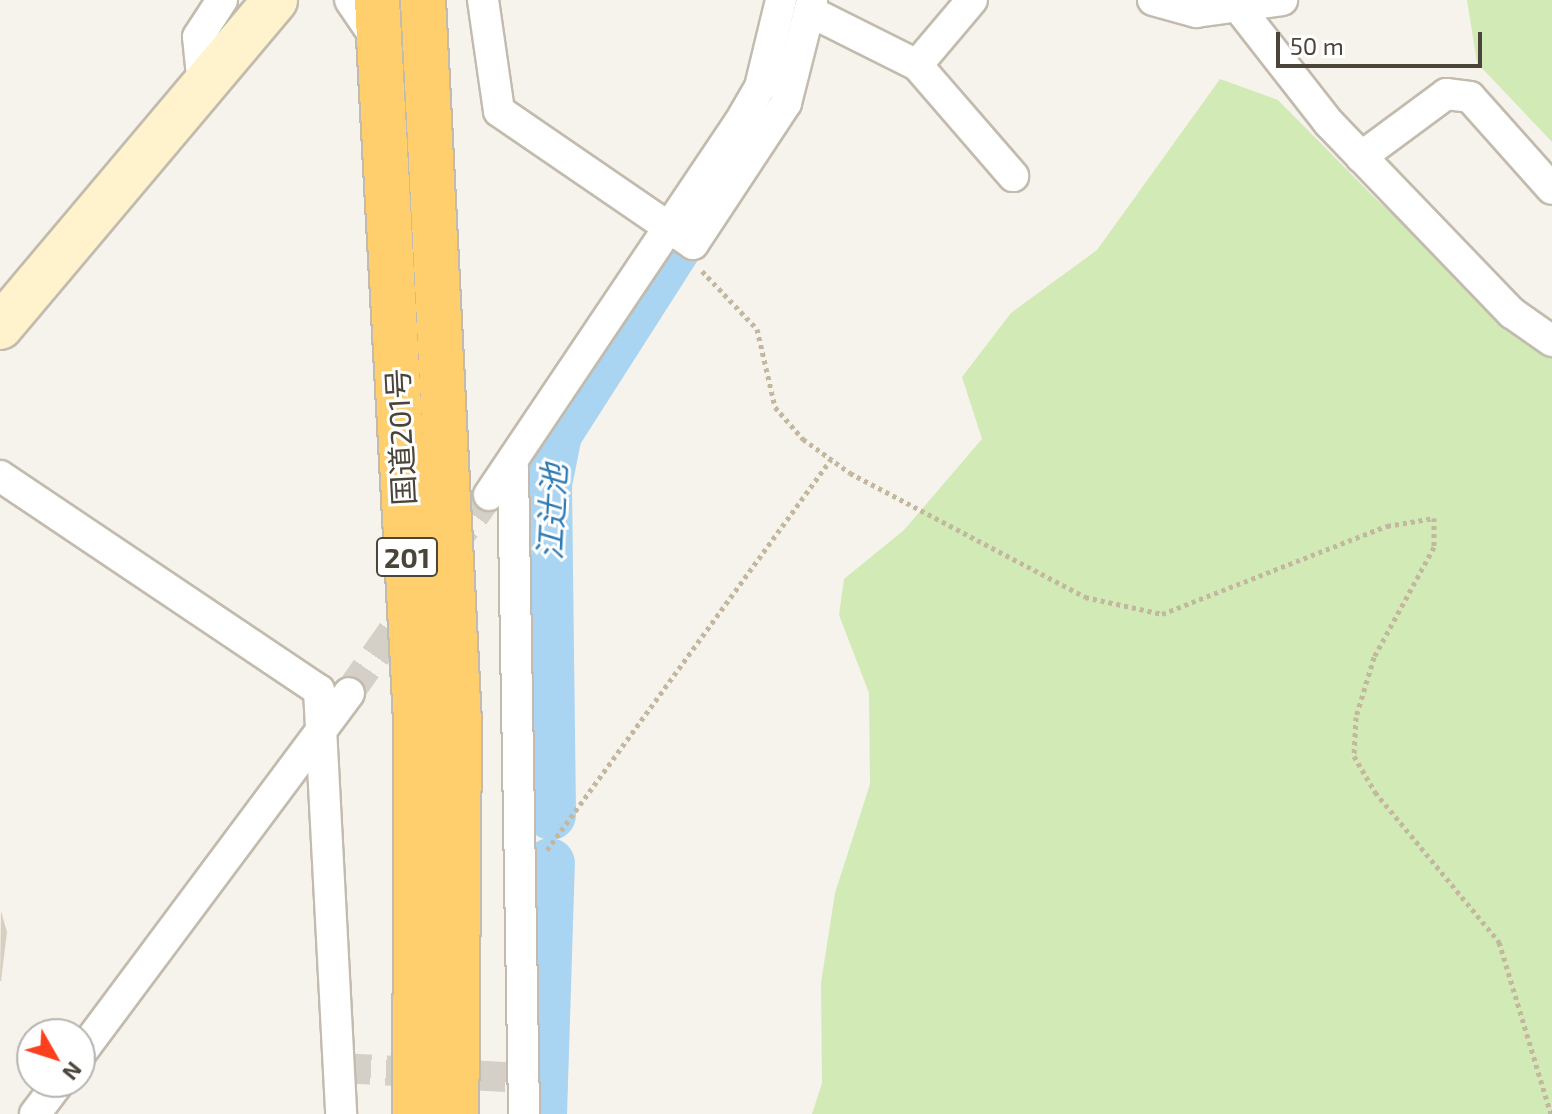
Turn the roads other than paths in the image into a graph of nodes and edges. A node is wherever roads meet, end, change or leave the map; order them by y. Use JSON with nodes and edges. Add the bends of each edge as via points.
{"nodes":[{"id":1,"x":222,"y":0,"type":"edge"},
{"id":2,"x":275,"y":0,"type":"edge"},
{"id":3,"x":350,"y":0,"type":"edge"},
{"id":4,"x":377,"y":0,"type":"edge"},
{"id":5,"x":423,"y":0,"type":"edge"},
{"id":6,"x":483,"y":0,"type":"edge"},
{"id":7,"x":781,"y":0,"type":"edge"},
{"id":8,"x":972,"y":0,"type":"edge"},
{"id":9,"x":1153,"y":0,"type":"edge"},
{"id":10,"x":1282,"y":0,"type":"edge"},
{"id":11,"x":812,"y":6,"type":"edge"},
{"id":12,"x":1239,"y":8,"type":"junction"},
{"id":13,"x":379,"y":43,"type":"junction"},
{"id":14,"x":917,"y":65,"type":"junction"},
{"id":15,"x":203,"y":86,"type":"junction"},
{"id":16,"x":1361,"y":157,"type":"junction"},
{"id":17,"x":1013,"y":176,"type":"dead end"},
{"id":18,"x":1552,"y":189,"type":"edge"},
{"id":19,"x":683,"y":237,"type":"junction"},
{"id":20,"x":0,"y":327,"type":"edge"},
{"id":21,"x":1552,"y":341,"type":"edge"},
{"id":22,"x":513,"y":468,"type":"junction"},
{"id":23,"x":0,"y":476,"type":"edge"},
{"id":24,"x":489,"y":495,"type":"tunnel mouth"},
{"id":25,"x":349,"y":693,"type":"tunnel mouth"},
{"id":26,"x":325,"y":725,"type":"junction"},
{"id":27,"x":96,"y":1033,"type":"edge"},
{"id":28,"x":341,"y":1114,"type":"edge"},
{"id":29,"x":415,"y":1114,"type":"edge"},
{"id":30,"x":456,"y":1114,"type":"edge"},
{"id":31,"x":524,"y":1114,"type":"edge"}],
"edges":[{"from":1,"to":15,"type":"street","via":[[198,37]]},
{"from":2,"to":15,"type":"street"},
{"from":3,"to":13,"type":"street"},
{"from":4,"to":13,"type":"highway","name":"国道201号","number":"201"},
{"from":5,"to":30,"type":"highway","name":"国道201号","number":"201","via":[[459,722]]},
{"from":6,"to":19,"type":"street","via":[[499,111]]},
{"from":7,"to":19,"type":"street","via":[[760,87]]},
{"from":8,"to":14,"type":"street"},
{"from":9,"to":12,"type":"street","via":[[1196,12]]},
{"from":10,"to":12,"type":"street"},
{"from":11,"to":14,"type":"street"},
{"from":11,"to":19,"type":"street","via":[[786,103]]},
{"from":12,"to":16,"type":"street"},
{"from":13,"to":29,"type":"highway","name":"国道201号","number":"201","via":[[416,720]]},
{"from":14,"to":17,"type":"street"},
{"from":15,"to":20,"type":"street"},
{"from":16,"to":18,"type":"street","via":[[1446,94],[1470,97]]},
{"from":16,"to":21,"type":"street","via":[[1512,313]]},
{"from":19,"to":22,"type":"street"},
{"from":22,"to":24,"type":"street"},
{"from":22,"to":31,"type":"street"},
{"from":23,"to":26,"type":"street","via":[[319,690]]},
{"from":25,"to":26,"type":"street"},
{"from":26,"to":27,"type":"street"},
{"from":26,"to":28,"type":"street"}]}
